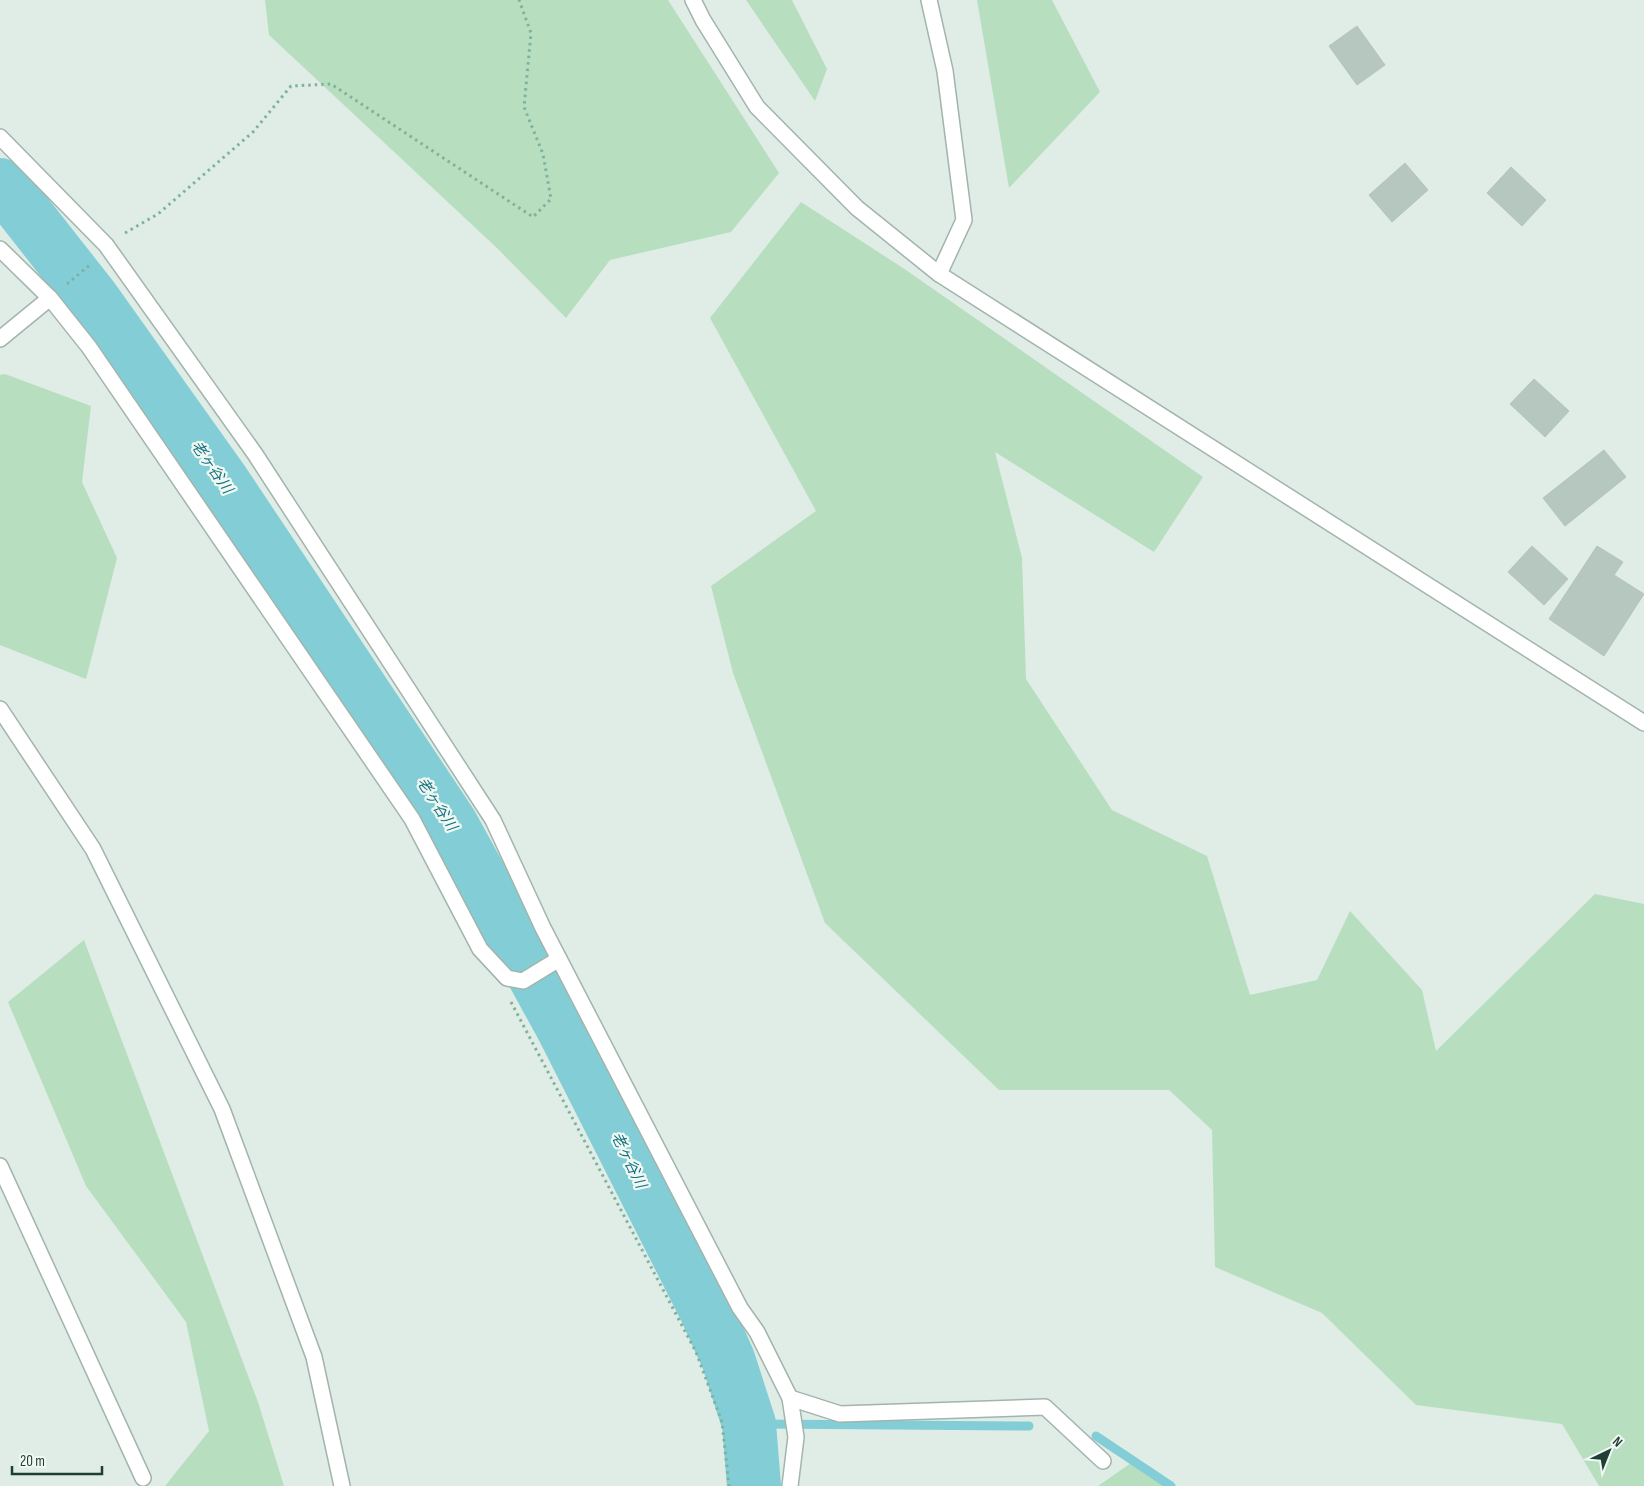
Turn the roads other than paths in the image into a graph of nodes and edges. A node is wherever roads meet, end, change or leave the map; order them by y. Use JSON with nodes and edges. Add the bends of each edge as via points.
{"nodes":[{"id":1,"x":693,"y":0,"type":"edge"},
{"id":2,"x":929,"y":0,"type":"edge"},
{"id":3,"x":0,"y":137,"type":"edge"},
{"id":4,"x":0,"y":249,"type":"edge"},
{"id":5,"x":939,"y":274,"type":"junction"},
{"id":6,"x":50,"y":298,"type":"junction"},
{"id":7,"x":0,"y":339,"type":"edge"},
{"id":8,"x":0,"y":709,"type":"edge"},
{"id":9,"x":1644,"y":723,"type":"edge"},
{"id":10,"x":559,"y":959,"type":"junction"},
{"id":11,"x":0,"y":1166,"type":"edge"},
{"id":12,"x":791,"y":1404,"type":"junction"},
{"id":13,"x":1102,"y":1460,"type":"dead end"},
{"id":14,"x":143,"y":1478,"type":"dead end"},
{"id":15,"x":342,"y":1486,"type":"edge"},
{"id":16,"x":790,"y":1486,"type":"edge"}],
"edges":[{"from":1,"to":5,"type":"street","via":[[757,107],[857,208]]},
{"from":2,"to":5,"type":"street","via":[[945,71],[964,220]]},
{"from":3,"to":10,"type":"street","via":[[106,245],[255,454],[493,820]]},
{"from":4,"to":6,"type":"street"},
{"from":5,"to":9,"type":"street"},
{"from":6,"to":7,"type":"street"},
{"from":6,"to":10,"type":"street","via":[[89,347],[412,819],[480,949],[507,978],[523,981]]},
{"from":8,"to":15,"type":"street","via":[[92,849],[222,1109],[314,1357]]},
{"from":10,"to":12,"type":"street","via":[[736,1299],[757,1332]]},
{"from":11,"to":14,"type":"street"},
{"from":12,"to":13,"type":"street","via":[[840,1414],[1045,1407]]},
{"from":12,"to":16,"type":"street","via":[[796,1437]]}]}
